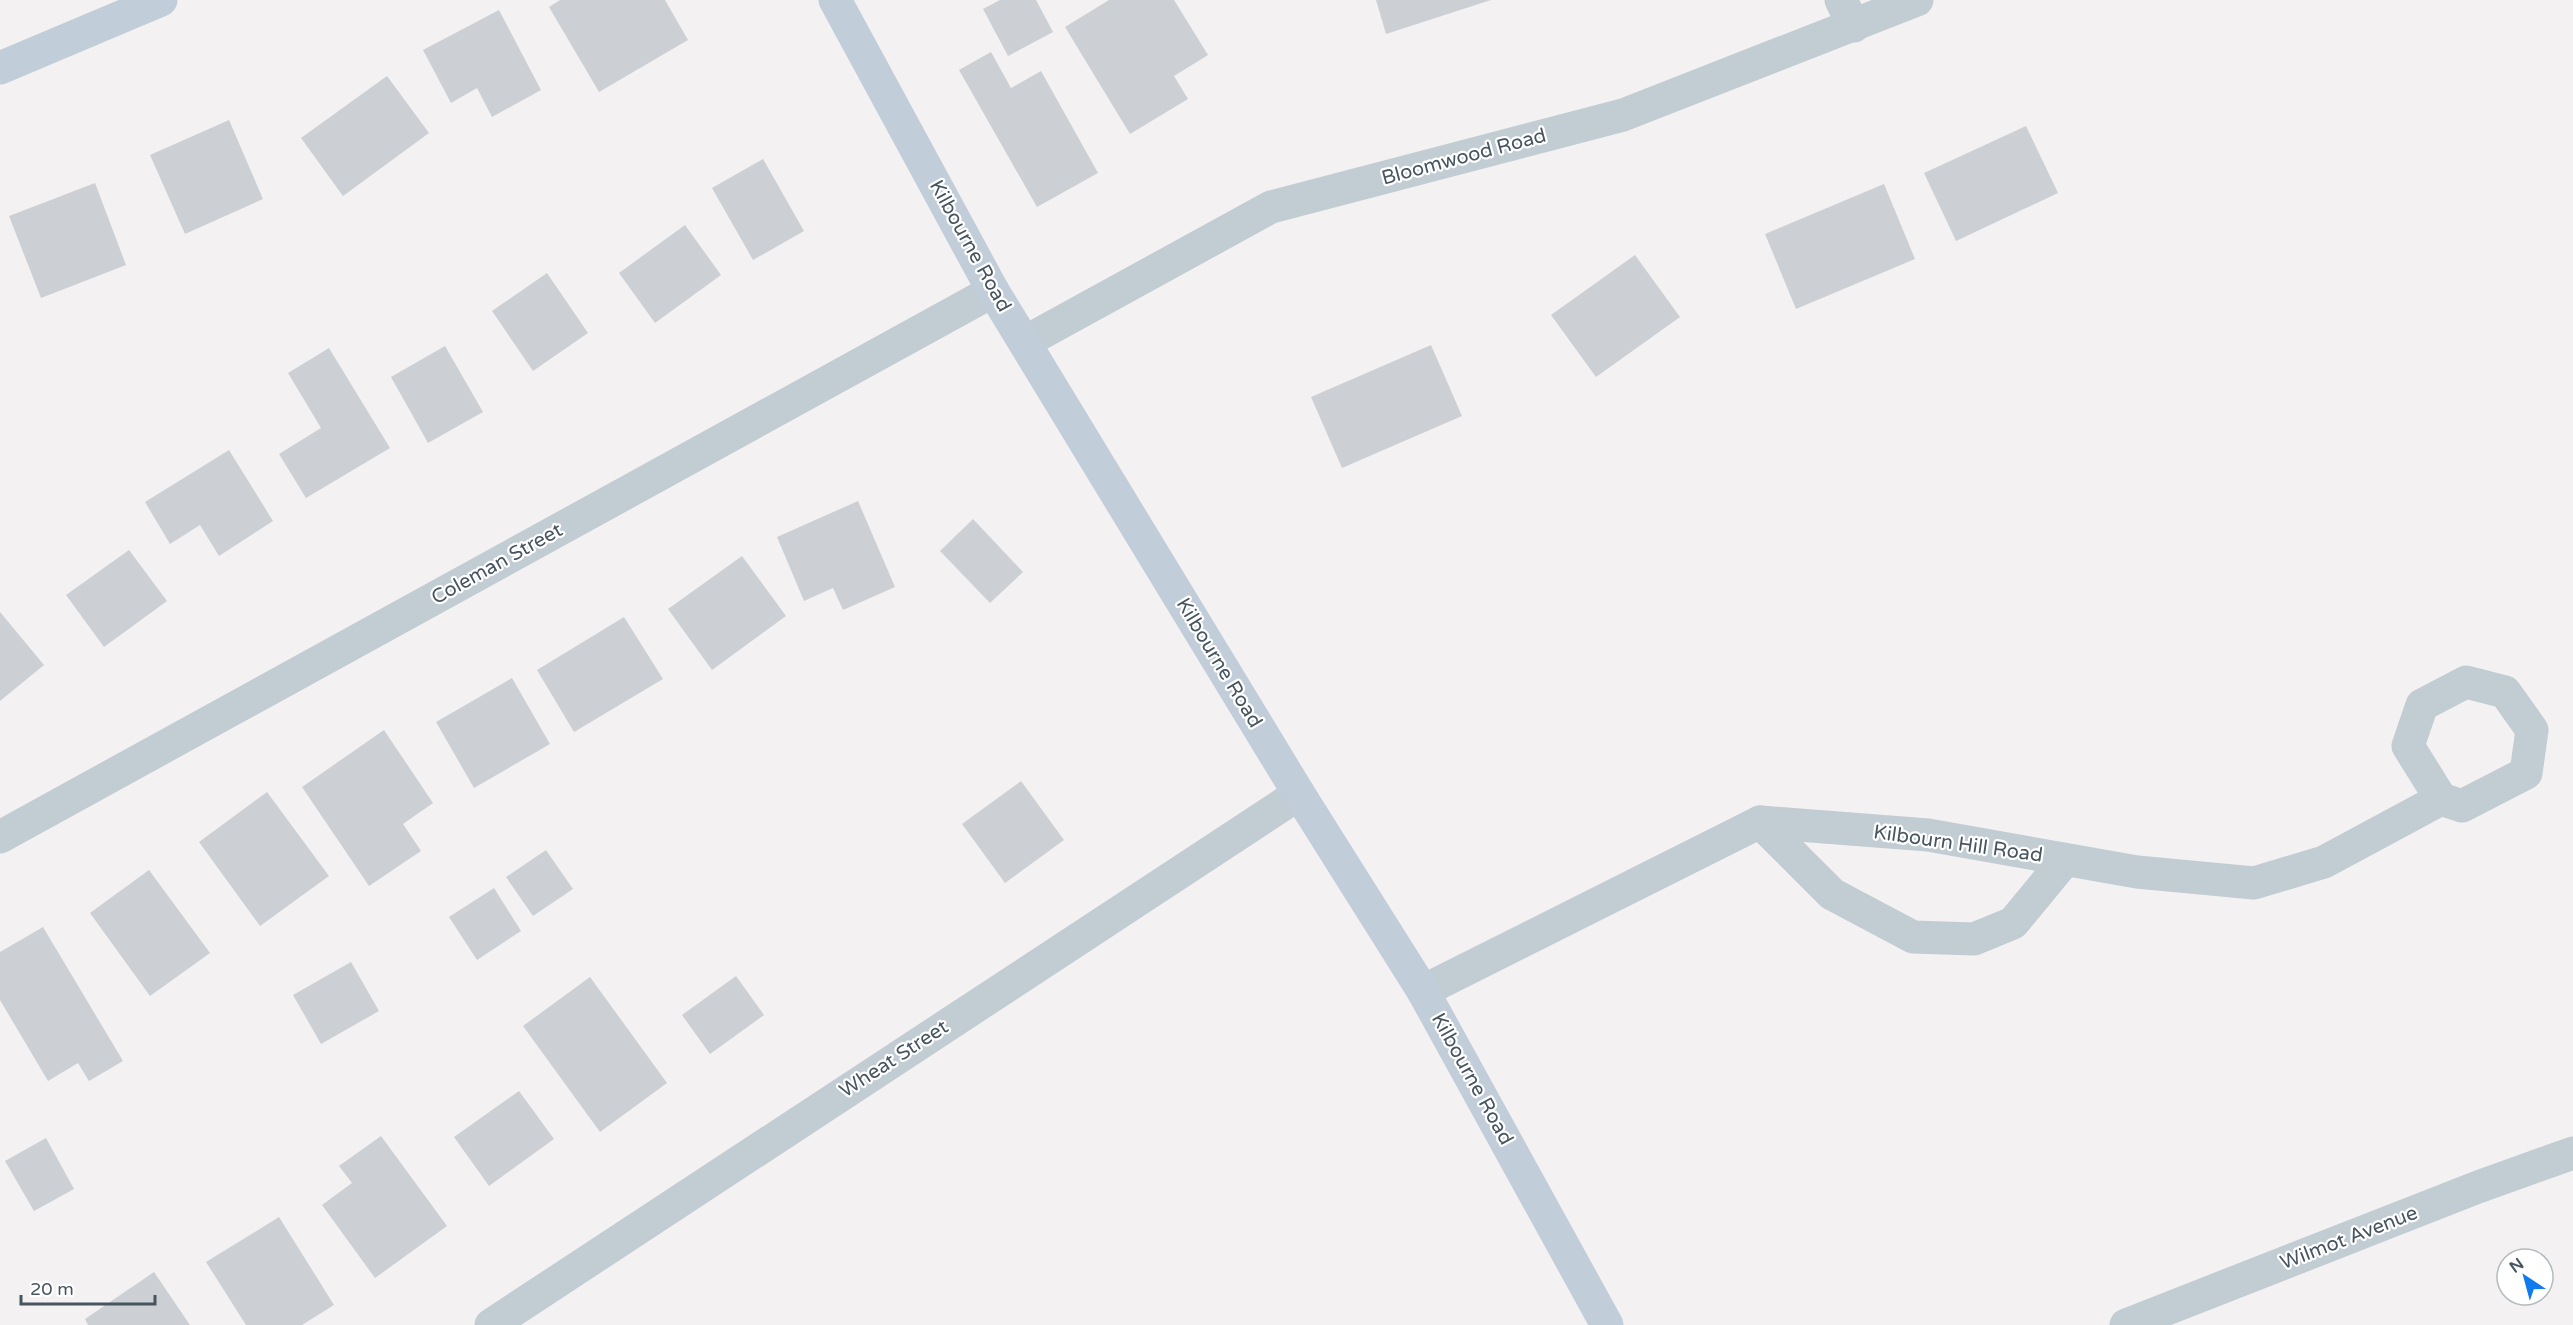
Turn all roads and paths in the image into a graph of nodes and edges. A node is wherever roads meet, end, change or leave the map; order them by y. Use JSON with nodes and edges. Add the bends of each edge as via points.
{"nodes":[{"id":1,"x":161,"y":0,"type":"edge"},
{"id":2,"x":835,"y":0,"type":"edge"},
{"id":3,"x":1917,"y":0,"type":"edge"},
{"id":4,"x":1848,"y":13,"type":"edge"},
{"id":5,"x":0,"y":68,"type":"edge"},
{"id":6,"x":993,"y":291,"type":"junction"},
{"id":7,"x":1025,"y":342,"type":"junction"},
{"id":8,"x":1299,"y":794,"type":"junction"},
{"id":9,"x":2441,"y":799,"type":"dead end"},
{"id":10,"x":1760,"y":822,"type":"junction"},
{"id":11,"x":0,"y":837,"type":"edge"},
{"id":12,"x":2065,"y":860,"type":"junction"},
{"id":13,"x":1423,"y":991,"type":"junction"},
{"id":14,"x":2573,"y":1153,"type":"edge"},
{"id":15,"x":491,"y":1325,"type":"edge"},
{"id":16,"x":1607,"y":1325,"type":"edge"},
{"id":17,"x":2126,"y":1325,"type":"edge"}],
"edges":[{"from":1,"to":5,"type":"street"},
{"from":2,"to":6,"type":"street","name":"Kilbourne Road"},
{"from":3,"to":4,"type":"street","name":"Bloomwood Road"},
{"from":4,"to":7,"type":"street","name":"Bloomwood Road","via":[[1623,115],[1271,207]]},
{"from":6,"to":7,"type":"street","name":"Kilbourne Road"},
{"from":6,"to":11,"type":"street","name":"Coleman Street"},
{"from":7,"to":8,"type":"street","name":"Kilbourne Road"},
{"from":8,"to":13,"type":"street","name":"Kilbourne Road"},
{"from":8,"to":15,"type":"street","name":"Wheat Street"},
{"from":9,"to":12,"type":"street","name":"Kilbourn Hill Road","via":[[2324,862],[2254,883],[2137,872]]},
{"from":10,"to":12,"type":"street","name":"Kilbourn Hill Road","via":[[1928,835]]},
{"from":10,"to":12,"type":"street","via":[[1832,894],[1913,938],[1974,939],[2013,923]]},
{"from":10,"to":13,"type":"street"},
{"from":13,"to":16,"type":"street","name":"Kilbourne Road"},
{"from":14,"to":17,"type":"street","name":"Wilmot Avenue"}]}
